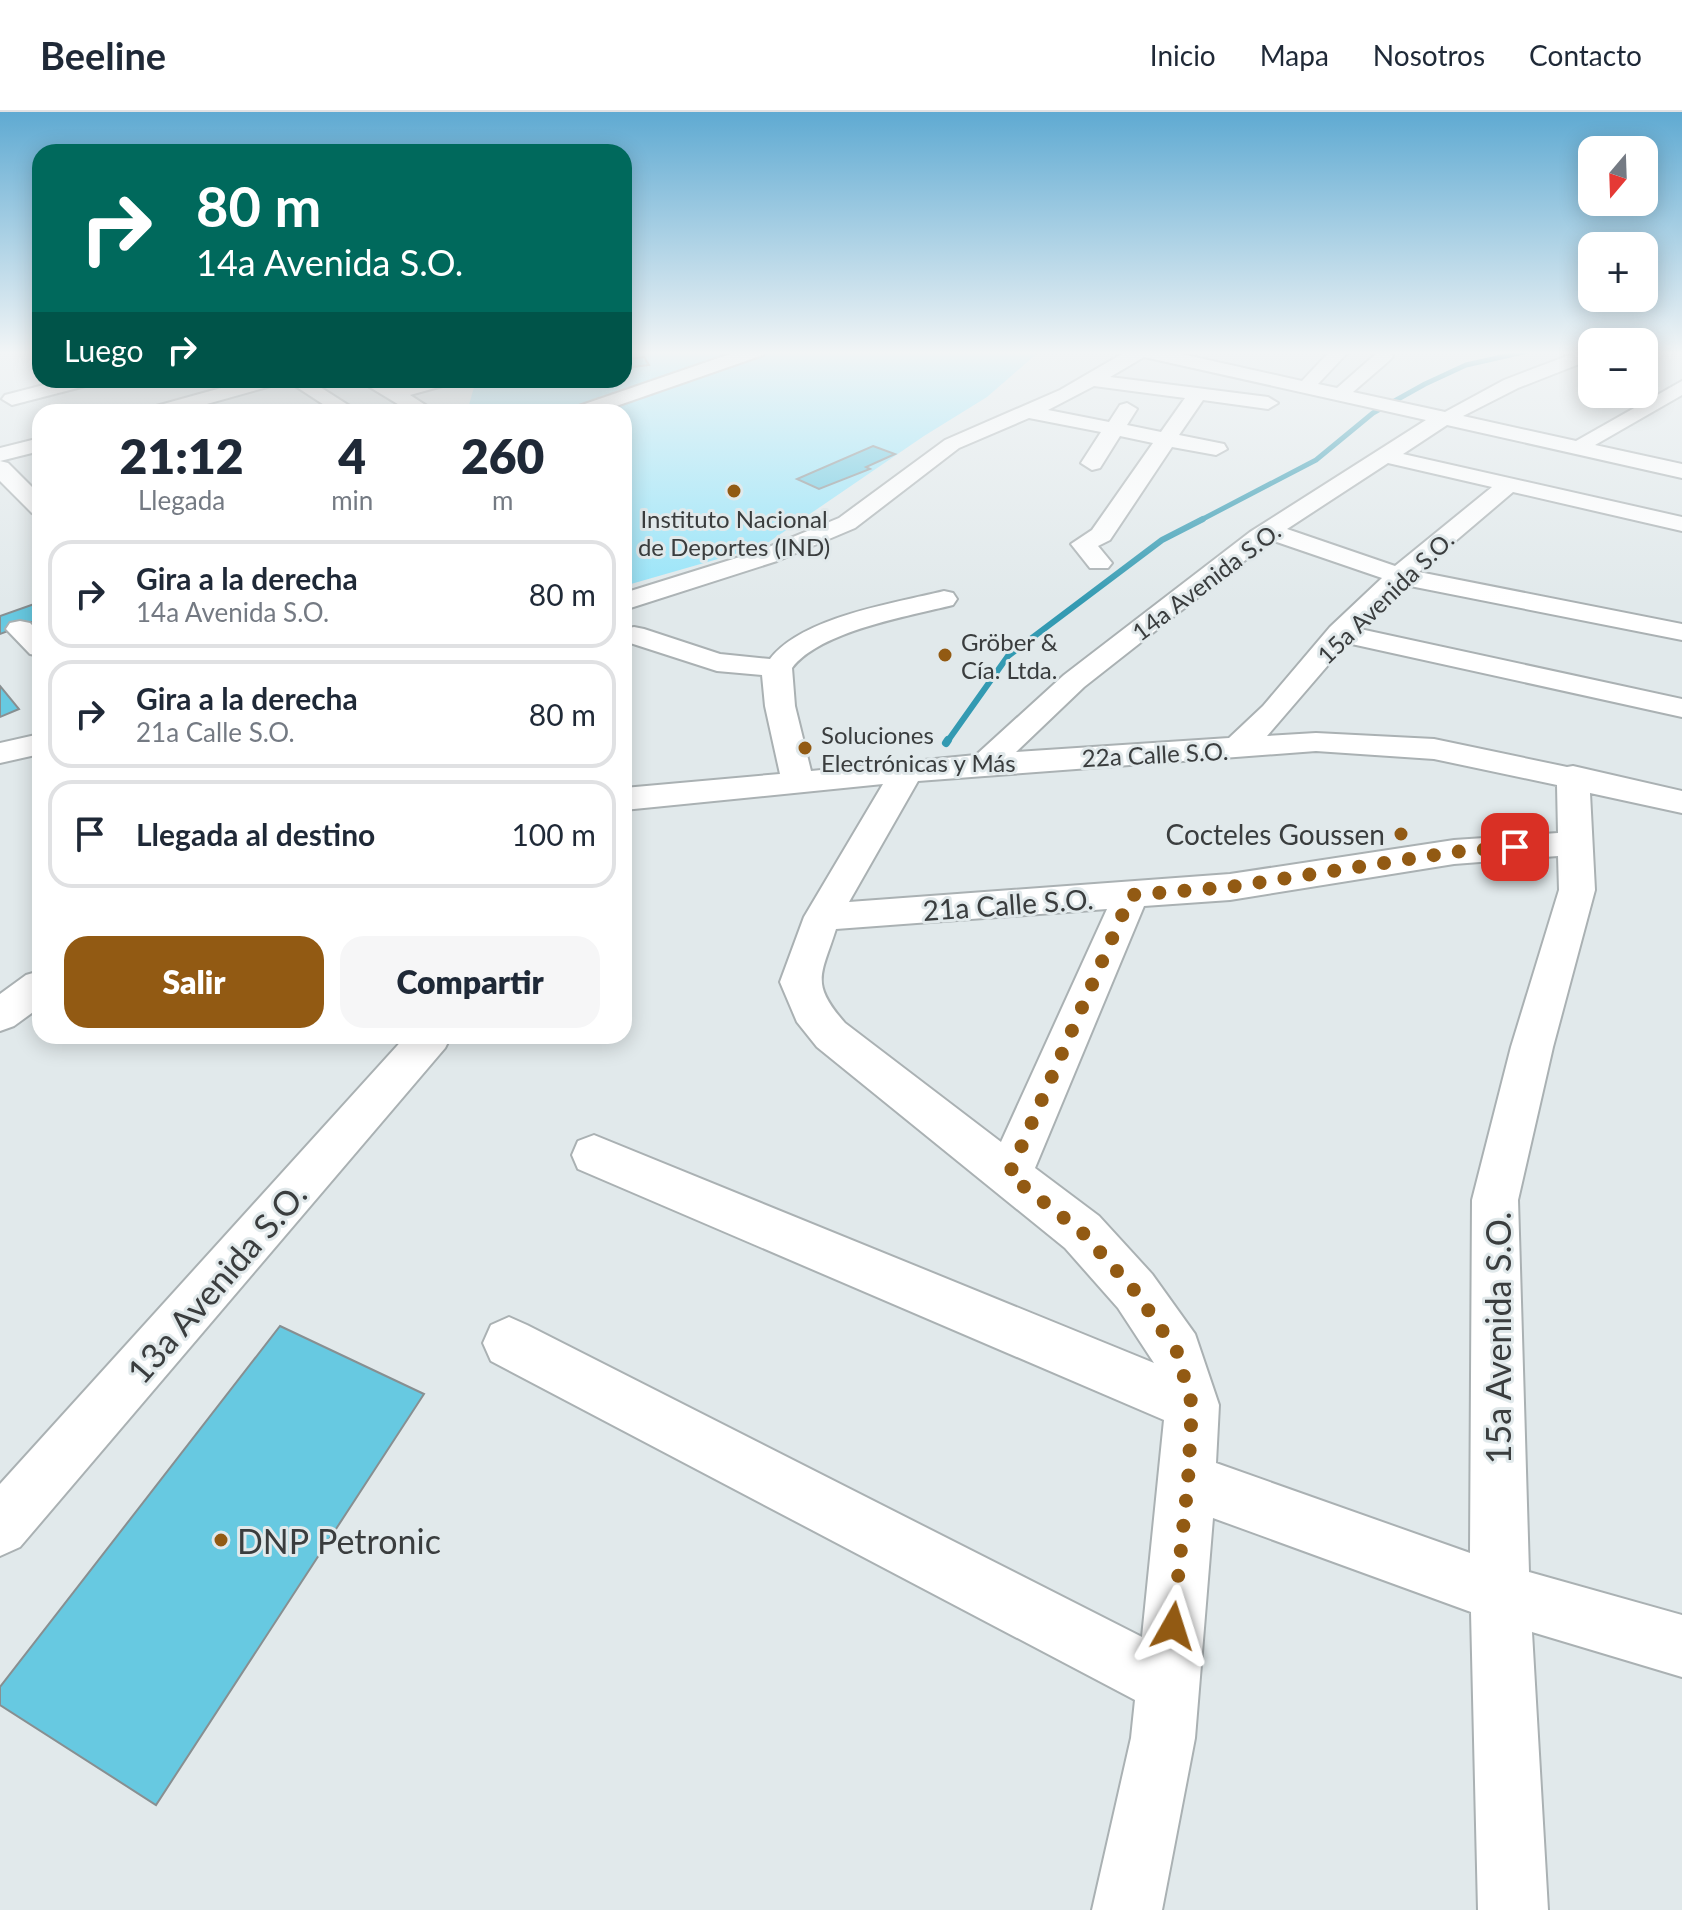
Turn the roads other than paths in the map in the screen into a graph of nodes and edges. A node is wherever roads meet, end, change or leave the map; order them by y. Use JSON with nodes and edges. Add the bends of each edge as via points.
{"nodes":[{"id":1,"x":972,"y":435,"type":"edge"},
{"id":2,"x":1110,"y":435,"type":"edge"},
{"id":3,"x":1145,"y":435,"type":"edge"},
{"id":4,"x":1170,"y":435,"type":"edge"},
{"id":5,"x":1418,"y":435,"type":"edge"},
{"id":6,"x":1528,"y":435,"type":"edge"},
{"id":7,"x":1548,"y":435,"type":"edge"},
{"id":8,"x":1598,"y":435,"type":"edge"},
{"id":9,"x":1167,"y":439,"type":"junction"},
{"id":10,"x":1586,"y":442,"type":"junction"},
{"id":11,"x":32,"y":446,"type":"edge"},
{"id":12,"x":1216,"y":449,"type":"dead end"},
{"id":13,"x":0,"y":455,"type":"edge"},
{"id":14,"x":1385,"y":456,"type":"junction"},
{"id":15,"x":1682,"y":461,"type":"edge"},
{"id":16,"x":1092,"y":463,"type":"dead end"},
{"id":17,"x":0,"y":468,"type":"edge"},
{"id":18,"x":1682,"y":471,"type":"edge"},
{"id":19,"x":1508,"y":485,"type":"junction"},
{"id":20,"x":32,"y":500,"type":"edge"},
{"id":21,"x":1682,"y":524,"type":"edge"},
{"id":22,"x":1269,"y":531,"type":"junction"},
{"id":23,"x":1099,"y":563,"type":"dead end"},
{"id":24,"x":1399,"y":576,"type":"junction"},
{"id":25,"x":632,"y":599,"type":"edge"},
{"id":26,"x":944,"y":599,"type":"dead end"},
{"id":27,"x":1682,"y":632,"type":"edge"},
{"id":28,"x":1340,"y":633,"type":"junction"},
{"id":29,"x":634,"y":635,"type":"dead end"},
{"id":30,"x":777,"y":668,"type":"junction"},
{"id":31,"x":1682,"y":708,"type":"edge"},
{"id":32,"x":32,"y":746,"type":"edge"},
{"id":33,"x":1235,"y":750,"type":"junction"},
{"id":34,"x":0,"y":753,"type":"edge"},
{"id":35,"x":985,"y":764,"type":"junction"},
{"id":36,"x":907,"y":771,"type":"junction"},
{"id":37,"x":1573,"y":776,"type":"junction"},
{"id":38,"x":798,"y":782,"type":"junction"},
{"id":39,"x":1682,"y":802,"type":"edge"},
{"id":40,"x":632,"y":803,"type":"edge"},
{"id":41,"x":1575,"y":843,"type":"junction"},
{"id":42,"x":1131,"y":895,"type":"junction"},
{"id":43,"x":822,"y":917,"type":"junction"},
{"id":44,"x":32,"y":992,"type":"edge"},
{"id":45,"x":0,"y":1015,"type":"edge"},
{"id":46,"x":424,"y":1044,"type":"edge"},
{"id":47,"x":594,"y":1155,"type":"dead end"},
{"id":48,"x":1009,"y":1175,"type":"junction"},
{"id":49,"x":509,"y":1343,"type":"dead end"},
{"id":50,"x":1192,"y":1405,"type":"junction"},
{"id":51,"x":1188,"y":1481,"type":"junction"},
{"id":52,"x":0,"y":1527,"type":"edge"},
{"id":53,"x":1500,"y":1593,"type":"junction"},
{"id":54,"x":1682,"y":1646,"type":"edge"},
{"id":55,"x":1167,"y":1683,"type":"junction"},
{"id":56,"x":1127,"y":1910,"type":"edge"},
{"id":57,"x":1513,"y":1910,"type":"edge"}],
"edges":[{"from":1,"to":25,"type":"street","via":[[952,444],[847,523],[768,556]]},
{"from":2,"to":16,"type":"street"},
{"from":3,"to":9,"type":"street"},
{"from":4,"to":9,"type":"street"},
{"from":5,"to":14,"type":"street","name":"14a Avenida S.O."},
{"from":6,"to":18,"type":"street"},
{"from":7,"to":10,"type":"street"},
{"from":8,"to":10,"type":"street"},
{"from":9,"to":12,"type":"street"},
{"from":9,"to":23,"type":"street","via":[[1101,535],[1083,544]]},
{"from":10,"to":15,"type":"street"},
{"from":11,"to":13,"type":"street"},
{"from":14,"to":19,"type":"street"},
{"from":14,"to":22,"type":"street","name":"14a Avenida S.O."},
{"from":17,"to":20,"type":"street"},
{"from":19,"to":21,"type":"street"},
{"from":19,"to":24,"type":"street","name":"15a Avenida S.O."},
{"from":22,"to":24,"type":"street"},
{"from":22,"to":35,"type":"street","name":"14a Avenida S.O.","via":[[1074,681]]},
{"from":24,"to":27,"type":"street"},
{"from":24,"to":28,"type":"street","name":"15a Avenida S.O."},
{"from":26,"to":30,"type":"street","via":[[805,642]]},
{"from":28,"to":31,"type":"street"},
{"from":28,"to":33,"type":"street","name":"15a Avenida S.O."},
{"from":29,"to":30,"type":"street","via":[[717,662]]},
{"from":30,"to":38,"type":"street"},
{"from":32,"to":34,"type":"street"},
{"from":33,"to":35,"type":"street","name":"22a Calle S.O."},
{"from":33,"to":37,"type":"street","name":"22a Calle S.O.","via":[[1316,742],[1434,749]]},
{"from":35,"to":36,"type":"street","name":"22a Calle S.O."},
{"from":36,"to":38,"type":"street","name":"22a Calle S.O."},
{"from":36,"to":43,"type":"street"},
{"from":37,"to":39,"type":"street","name":"22a Calle S.O."},
{"from":37,"to":41,"type":"street","name":"15a Avenida S.O."},
{"from":38,"to":40,"type":"street","name":"22a Calle S.O."},
{"from":41,"to":42,"type":"street","name":"21a Calle S.O.","via":[[1454,852],[1230,887]]},
{"from":41,"to":53,"type":"street","name":"15a Avenida S.O.","via":[[1577,890],[1495,1200]]},
{"from":42,"to":43,"type":"street","name":"21a Calle S.O."},
{"from":42,"to":48,"type":"street"},
{"from":43,"to":48,"type":"street","via":[[800,982],[811,1011],[831,1035]]},
{"from":44,"to":45,"type":"street"},
{"from":46,"to":52,"type":"street","name":"13a Avenida S.O."},
{"from":47,"to":50,"type":"street"},
{"from":48,"to":50,"type":"street","via":[[1082,1232],[1135,1291],[1177,1352]]},
{"from":49,"to":55,"type":"street"},
{"from":50,"to":51,"type":"street"},
{"from":51,"to":53,"type":"street"},
{"from":51,"to":55,"type":"street"},
{"from":53,"to":54,"type":"street"},
{"from":53,"to":57,"type":"street","name":"15a Avenida S.O."},
{"from":55,"to":56,"type":"street","via":[[1163,1738]]}]}
